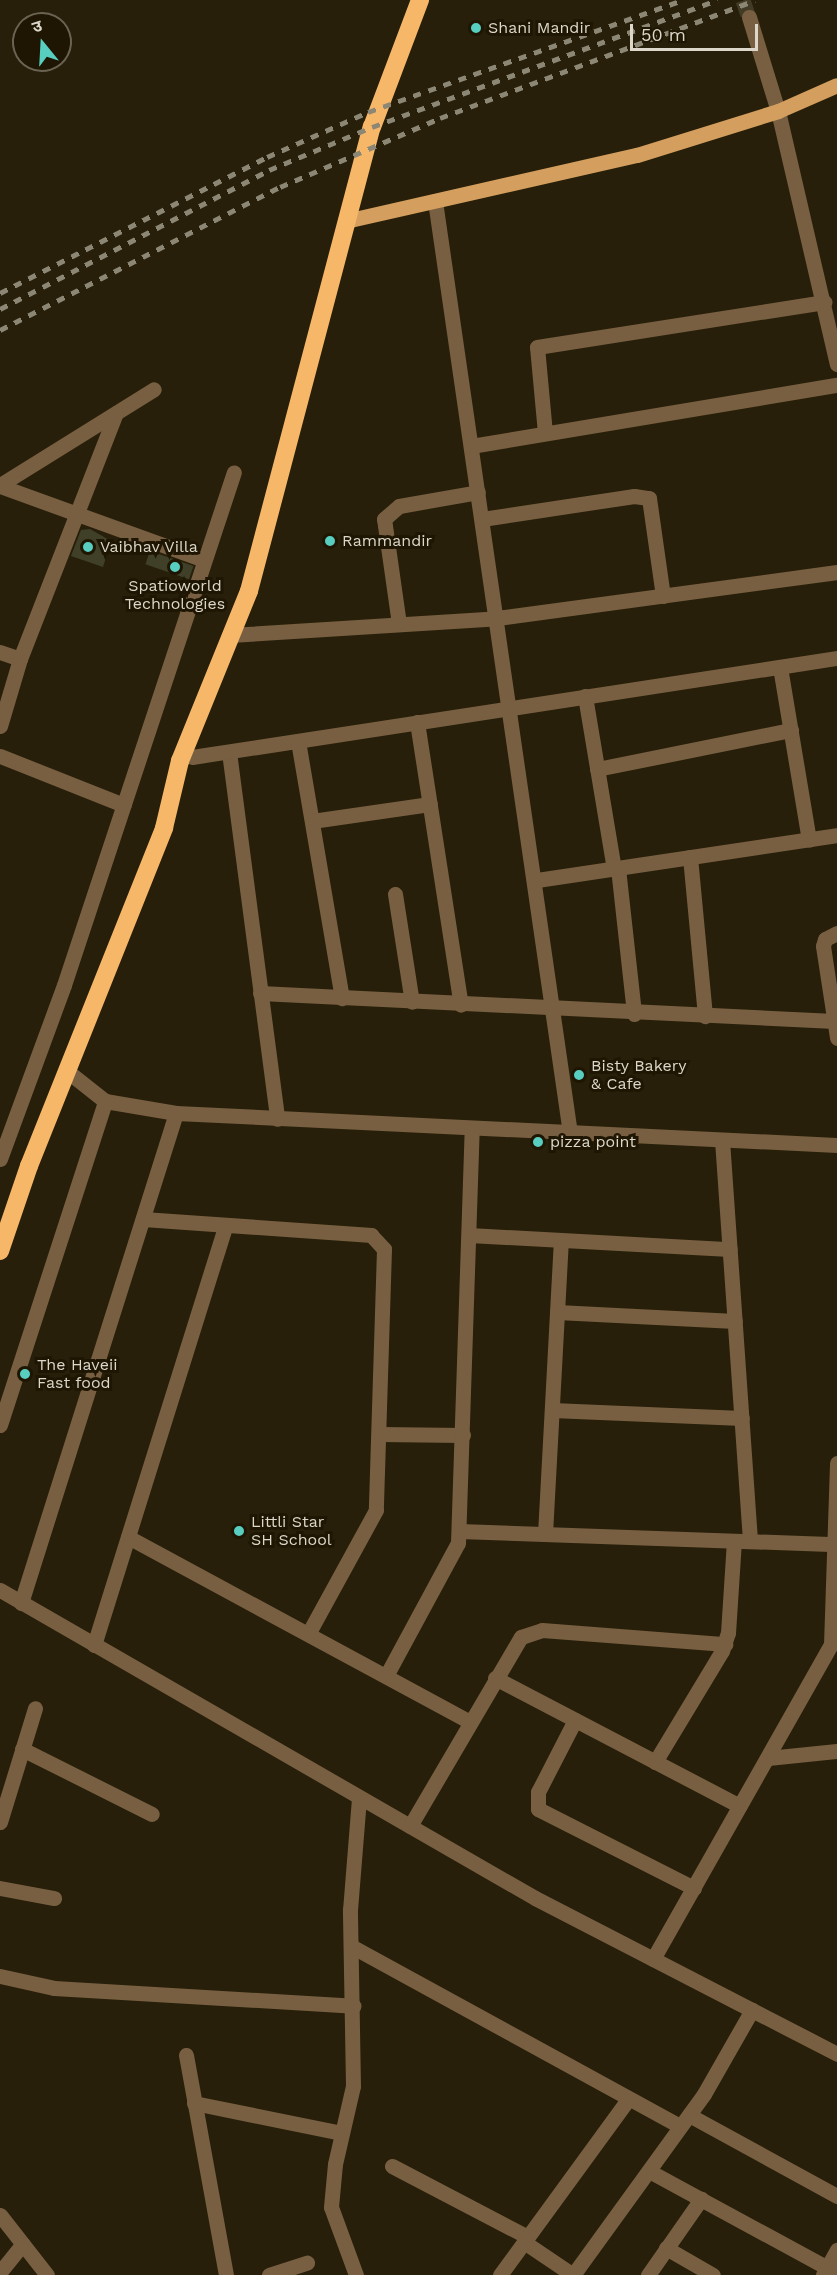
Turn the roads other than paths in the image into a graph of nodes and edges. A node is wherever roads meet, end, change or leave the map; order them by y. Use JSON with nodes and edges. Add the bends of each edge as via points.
{"nodes":[{"id":1,"x":420,"y":0,"type":"edge"},
{"id":2,"x":749,"y":17,"type":"tunnel mouth"},
{"id":3,"x":837,"y":85,"type":"edge"},
{"id":4,"x":778,"y":111,"type":"junction"},
{"id":5,"x":435,"y":201,"type":"junction"},
{"id":6,"x":350,"y":220,"type":"junction"},
{"id":7,"x":825,"y":302,"type":"junction"},
{"id":8,"x":835,"y":329,"type":"edge"},
{"id":9,"x":837,"y":364,"type":"edge"},
{"id":10,"x":837,"y":385,"type":"edge"},
{"id":11,"x":154,"y":389,"type":"dead end"},
{"id":12,"x":116,"y":413,"type":"junction"},
{"id":13,"x":545,"y":433,"type":"junction"},
{"id":14,"x":471,"y":446,"type":"junction"},
{"id":15,"x":234,"y":472,"type":"dead end"},
{"id":16,"x":0,"y":485,"type":"edge"},
{"id":17,"x":478,"y":492,"type":"junction"},
{"id":18,"x":76,"y":513,"type":"junction"},
{"id":19,"x":482,"y":519,"type":"junction"},
{"id":20,"x":204,"y":560,"type":"junction"},
{"id":21,"x":837,"y":573,"type":"edge"},
{"id":22,"x":663,"y":596,"type":"junction"},
{"id":23,"x":497,"y":618,"type":"junction"},
{"id":24,"x":399,"y":624,"type":"junction"},
{"id":25,"x":230,"y":634,"type":"junction"},
{"id":26,"x":0,"y":652,"type":"edge"},
{"id":27,"x":837,"y":658,"type":"edge"},
{"id":28,"x":20,"y":659,"type":"junction"},
{"id":29,"x":780,"y":667,"type":"junction"},
{"id":30,"x":585,"y":696,"type":"junction"},
{"id":31,"x":511,"y":707,"type":"junction"},
{"id":32,"x":417,"y":722,"type":"junction"},
{"id":33,"x":0,"y":726,"type":"edge"},
{"id":34,"x":790,"y":730,"type":"junction"},
{"id":35,"x":298,"y":741,"type":"junction"},
{"id":36,"x":229,"y":752,"type":"junction"},
{"id":37,"x":0,"y":756,"type":"edge"},
{"id":38,"x":192,"y":757,"type":"dead end"},
{"id":39,"x":597,"y":769,"type":"junction"},
{"id":40,"x":430,"y":804,"type":"junction"},
{"id":41,"x":124,"y":805,"type":"junction"},
{"id":42,"x":312,"y":820,"type":"junction"},
{"id":43,"x":837,"y":835,"type":"edge"},
{"id":44,"x":809,"y":840,"type":"junction"},
{"id":45,"x":690,"y":857,"type":"junction"},
{"id":46,"x":616,"y":868,"type":"junction"},
{"id":47,"x":537,"y":880,"type":"junction"},
{"id":48,"x":395,"y":894,"type":"dead end"},
{"id":49,"x":837,"y":933,"type":"edge"},
{"id":50,"x":260,"y":993,"type":"junction"},
{"id":51,"x":342,"y":998,"type":"junction"},
{"id":52,"x":412,"y":1002,"type":"junction"},
{"id":53,"x":461,"y":1005,"type":"junction"},
{"id":54,"x":552,"y":1011,"type":"junction"},
{"id":55,"x":634,"y":1014,"type":"junction"},
{"id":56,"x":705,"y":1016,"type":"junction"},
{"id":57,"x":834,"y":1021,"type":"junction"},
{"id":58,"x":837,"y":1038,"type":"edge"},
{"id":59,"x":67,"y":1071,"type":"junction"},
{"id":60,"x":105,"y":1101,"type":"junction"},
{"id":61,"x":176,"y":1113,"type":"junction"},
{"id":62,"x":277,"y":1119,"type":"junction"},
{"id":63,"x":472,"y":1128,"type":"junction"},
{"id":64,"x":570,"y":1133,"type":"junction"},
{"id":65,"x":722,"y":1140,"type":"junction"},
{"id":66,"x":837,"y":1145,"type":"edge"},
{"id":67,"x":0,"y":1158,"type":"edge"},
{"id":68,"x":143,"y":1219,"type":"junction"},
{"id":69,"x":226,"y":1225,"type":"junction"},
{"id":70,"x":469,"y":1235,"type":"junction"},
{"id":71,"x":561,"y":1240,"type":"junction"},
{"id":72,"x":730,"y":1249,"type":"junction"},
{"id":73,"x":0,"y":1251,"type":"edge"},
{"id":74,"x":557,"y":1312,"type":"junction"},
{"id":75,"x":735,"y":1321,"type":"junction"},
{"id":76,"x":552,"y":1410,"type":"junction"},
{"id":77,"x":742,"y":1418,"type":"junction"},
{"id":78,"x":0,"y":1425,"type":"edge"},
{"id":79,"x":379,"y":1434,"type":"junction"},
{"id":80,"x":463,"y":1435,"type":"junction"},
{"id":81,"x":837,"y":1463,"type":"edge"},
{"id":82,"x":459,"y":1531,"type":"junction"},
{"id":83,"x":545,"y":1534,"type":"junction"},
{"id":84,"x":128,"y":1537,"type":"junction"},
{"id":85,"x":742,"y":1541,"type":"junction"},
{"id":86,"x":836,"y":1544,"type":"edge"},
{"id":87,"x":0,"y":1590,"type":"edge"},
{"id":88,"x":21,"y":1603,"type":"junction"},
{"id":89,"x":308,"y":1634,"type":"junction"},
{"id":90,"x":725,"y":1644,"type":"junction"},
{"id":91,"x":94,"y":1645,"type":"junction"},
{"id":92,"x":834,"y":1645,"type":"edge"},
{"id":93,"x":386,"y":1676,"type":"junction"},
{"id":94,"x":495,"y":1678,"type":"junction"},
{"id":95,"x":35,"y":1708,"type":"dead end"},
{"id":96,"x":575,"y":1720,"type":"junction"},
{"id":97,"x":470,"y":1722,"type":"junction"},
{"id":98,"x":22,"y":1749,"type":"junction"},
{"id":99,"x":837,"y":1751,"type":"edge"},
{"id":100,"x":768,"y":1758,"type":"junction"},
{"id":101,"x":655,"y":1761,"type":"junction"},
{"id":102,"x":359,"y":1797,"type":"junction"},
{"id":103,"x":741,"y":1806,"type":"junction"},
{"id":104,"x":152,"y":1814,"type":"dead end"},
{"id":105,"x":0,"y":1822,"type":"edge"},
{"id":106,"x":410,"y":1826,"type":"junction"},
{"id":107,"x":0,"y":1888,"type":"edge"},
{"id":108,"x":694,"y":1888,"type":"junction"},
{"id":109,"x":54,"y":1898,"type":"dead end"},
{"id":110,"x":351,"y":1946,"type":"junction"},
{"id":111,"x":653,"y":1959,"type":"junction"},
{"id":112,"x":0,"y":1976,"type":"edge"},
{"id":113,"x":353,"y":2006,"type":"junction"},
{"id":114,"x":752,"y":2010,"type":"junction"},
{"id":115,"x":837,"y":2054,"type":"edge"},
{"id":116,"x":186,"y":2055,"type":"dead end"},
{"id":117,"x":627,"y":2101,"type":"junction"},
{"id":118,"x":194,"y":2103,"type":"junction"},
{"id":119,"x":685,"y":2121,"type":"junction"},
{"id":120,"x":341,"y":2133,"type":"junction"},
{"id":121,"x":392,"y":2166,"type":"dead end"},
{"id":122,"x":649,"y":2171,"type":"junction"},
{"id":123,"x":837,"y":2196,"type":"edge"},
{"id":124,"x":701,"y":2199,"type":"junction"},
{"id":125,"x":0,"y":2215,"type":"edge"},
{"id":126,"x":526,"y":2239,"type":"junction"},
{"id":127,"x":23,"y":2244,"type":"junction"},
{"id":128,"x":666,"y":2248,"type":"junction"},
{"id":129,"x":837,"y":2250,"type":"edge"},
{"id":130,"x":307,"y":2263,"type":"dead end"},
{"id":131,"x":0,"y":2272,"type":"edge"},
{"id":132,"x":829,"y":2272,"type":"edge"},
{"id":133,"x":47,"y":2275,"type":"edge"},
{"id":134,"x":226,"y":2275,"type":"edge"},
{"id":135,"x":269,"y":2275,"type":"edge"},
{"id":136,"x":356,"y":2275,"type":"edge"},
{"id":137,"x":500,"y":2275,"type":"edge"},
{"id":138,"x":573,"y":2275,"type":"edge"},
{"id":139,"x":648,"y":2275,"type":"edge"},
{"id":140,"x":713,"y":2275,"type":"edge"}],
"edges":[{"from":1,"to":6,"type":"highway","via":[[372,127]]},
{"from":2,"to":4,"type":"street"},
{"from":3,"to":4,"type":"main road"},
{"from":4,"to":5,"type":"main road","via":[[637,155]]},
{"from":4,"to":7,"type":"street"},
{"from":5,"to":6,"type":"main road"},
{"from":5,"to":14,"type":"street"},
{"from":6,"to":25,"type":"highway","via":[[249,591]]},
{"from":7,"to":8,"type":"street"},
{"from":7,"to":13,"type":"street","via":[[537,347]]},
{"from":8,"to":9,"type":"street"},
{"from":10,"to":13,"type":"street"},
{"from":11,"to":12,"type":"street"},
{"from":12,"to":16,"type":"street"},
{"from":12,"to":18,"type":"street"},
{"from":13,"to":14,"type":"street"},
{"from":14,"to":17,"type":"street"},
{"from":15,"to":20,"type":"street"},
{"from":16,"to":18,"type":"street"},
{"from":17,"to":19,"type":"street"},
{"from":17,"to":24,"type":"street","via":[[399,506],[384,519]]},
{"from":18,"to":20,"type":"street"},
{"from":18,"to":28,"type":"street"},
{"from":19,"to":22,"type":"street","via":[[634,496],[649,498]]},
{"from":19,"to":23,"type":"street"},
{"from":20,"to":41,"type":"street"},
{"from":21,"to":22,"type":"street"},
{"from":22,"to":23,"type":"street"},
{"from":23,"to":24,"type":"street"},
{"from":23,"to":31,"type":"street"},
{"from":24,"to":25,"type":"street"},
{"from":25,"to":59,"type":"highway","via":[[180,761],[164,828]]},
{"from":26,"to":28,"type":"street"},
{"from":27,"to":29,"type":"street"},
{"from":28,"to":33,"type":"street"},
{"from":29,"to":30,"type":"street"},
{"from":29,"to":34,"type":"street"},
{"from":30,"to":31,"type":"street"},
{"from":30,"to":39,"type":"street"},
{"from":31,"to":32,"type":"street"},
{"from":31,"to":47,"type":"street"},
{"from":32,"to":35,"type":"street"},
{"from":32,"to":40,"type":"street"},
{"from":34,"to":39,"type":"street"},
{"from":34,"to":44,"type":"street"},
{"from":35,"to":36,"type":"street"},
{"from":35,"to":42,"type":"street"},
{"from":36,"to":38,"type":"street"},
{"from":36,"to":50,"type":"street"},
{"from":37,"to":41,"type":"street"},
{"from":39,"to":46,"type":"street"},
{"from":40,"to":42,"type":"street"},
{"from":40,"to":53,"type":"street"},
{"from":41,"to":67,"type":"street"},
{"from":42,"to":51,"type":"street"},
{"from":43,"to":44,"type":"street"},
{"from":44,"to":45,"type":"street"},
{"from":45,"to":46,"type":"street"},
{"from":45,"to":56,"type":"street"},
{"from":46,"to":47,"type":"street"},
{"from":46,"to":55,"type":"street"},
{"from":47,"to":54,"type":"street"},
{"from":48,"to":52,"type":"street"},
{"from":49,"to":57,"type":"street","via":[[825,939],[823,946]]},
{"from":50,"to":51,"type":"street"},
{"from":50,"to":62,"type":"street"},
{"from":51,"to":52,"type":"street"},
{"from":52,"to":53,"type":"street"},
{"from":53,"to":54,"type":"street"},
{"from":54,"to":55,"type":"street"},
{"from":54,"to":64,"type":"street"},
{"from":55,"to":56,"type":"street"},
{"from":56,"to":57,"type":"street"},
{"from":57,"to":58,"type":"street"},
{"from":59,"to":60,"type":"street"},
{"from":59,"to":73,"type":"highway"},
{"from":60,"to":61,"type":"street"},
{"from":60,"to":78,"type":"street"},
{"from":61,"to":62,"type":"street"},
{"from":61,"to":68,"type":"street"},
{"from":62,"to":63,"type":"street"},
{"from":63,"to":64,"type":"street"},
{"from":63,"to":70,"type":"street"},
{"from":64,"to":65,"type":"street"},
{"from":65,"to":66,"type":"street"},
{"from":65,"to":72,"type":"street"},
{"from":68,"to":69,"type":"street"},
{"from":68,"to":88,"type":"street"},
{"from":69,"to":79,"type":"street","via":[[371,1235],[380,1240],[386,1260]]},
{"from":69,"to":84,"type":"street"},
{"from":70,"to":71,"type":"street"},
{"from":70,"to":80,"type":"street"},
{"from":71,"to":72,"type":"street"},
{"from":71,"to":74,"type":"street"},
{"from":72,"to":75,"type":"street"},
{"from":74,"to":75,"type":"street"},
{"from":74,"to":76,"type":"street"},
{"from":75,"to":77,"type":"street"},
{"from":76,"to":77,"type":"street"},
{"from":76,"to":83,"type":"street"},
{"from":77,"to":85,"type":"street"},
{"from":79,"to":80,"type":"street"},
{"from":79,"to":89,"type":"street","via":[[374,1519]]},
{"from":80,"to":82,"type":"street"},
{"from":81,"to":86,"type":"street"},
{"from":82,"to":83,"type":"street"},
{"from":82,"to":93,"type":"street","via":[[454,1555]]},
{"from":83,"to":85,"type":"street"},
{"from":84,"to":89,"type":"street"},
{"from":84,"to":91,"type":"street"},
{"from":85,"to":86,"type":"street"},
{"from":85,"to":90,"type":"street"},
{"from":86,"to":92,"type":"street"},
{"from":87,"to":88,"type":"street"},
{"from":88,"to":91,"type":"street"},
{"from":89,"to":93,"type":"street"},
{"from":90,"to":94,"type":"street","via":[[532,1631],[513,1646]]},
{"from":90,"to":101,"type":"street"},
{"from":91,"to":102,"type":"street"},
{"from":92,"to":100,"type":"street"},
{"from":93,"to":97,"type":"street"},
{"from":94,"to":96,"type":"street"},
{"from":94,"to":97,"type":"street"},
{"from":95,"to":98,"type":"street"},
{"from":96,"to":101,"type":"street"},
{"from":96,"to":108,"type":"street","via":[[538,1792],[538,1809]]},
{"from":97,"to":106,"type":"street"},
{"from":98,"to":104,"type":"street"},
{"from":98,"to":105,"type":"street"},
{"from":99,"to":100,"type":"street"},
{"from":100,"to":103,"type":"street"},
{"from":101,"to":103,"type":"street"},
{"from":102,"to":106,"type":"street"},
{"from":102,"to":110,"type":"street","via":[[352,1848]]},
{"from":103,"to":108,"type":"street"},
{"from":106,"to":111,"type":"street"},
{"from":107,"to":109,"type":"street"},
{"from":108,"to":111,"type":"street"},
{"from":110,"to":113,"type":"street"},
{"from":110,"to":117,"type":"street"},
{"from":111,"to":114,"type":"street"},
{"from":112,"to":113,"type":"street","via":[[54,1988]]},
{"from":113,"to":120,"type":"street","via":[[352,2095]]},
{"from":114,"to":115,"type":"street"},
{"from":114,"to":119,"type":"street"},
{"from":116,"to":118,"type":"street"},
{"from":117,"to":119,"type":"street"},
{"from":117,"to":126,"type":"street"},
{"from":118,"to":120,"type":"street"},
{"from":118,"to":134,"type":"street"},
{"from":119,"to":122,"type":"street"},
{"from":119,"to":123,"type":"street"},
{"from":120,"to":136,"type":"street","via":[[332,2214]]},
{"from":121,"to":126,"type":"street"},
{"from":122,"to":124,"type":"street"},
{"from":122,"to":138,"type":"street"},
{"from":124,"to":128,"type":"street"},
{"from":124,"to":132,"type":"street"},
{"from":125,"to":127,"type":"street"},
{"from":126,"to":137,"type":"street"},
{"from":126,"to":138,"type":"street"},
{"from":127,"to":131,"type":"street"},
{"from":127,"to":133,"type":"street"},
{"from":128,"to":139,"type":"street"},
{"from":128,"to":140,"type":"street"},
{"from":129,"to":132,"type":"street"},
{"from":130,"to":135,"type":"street"}]}
